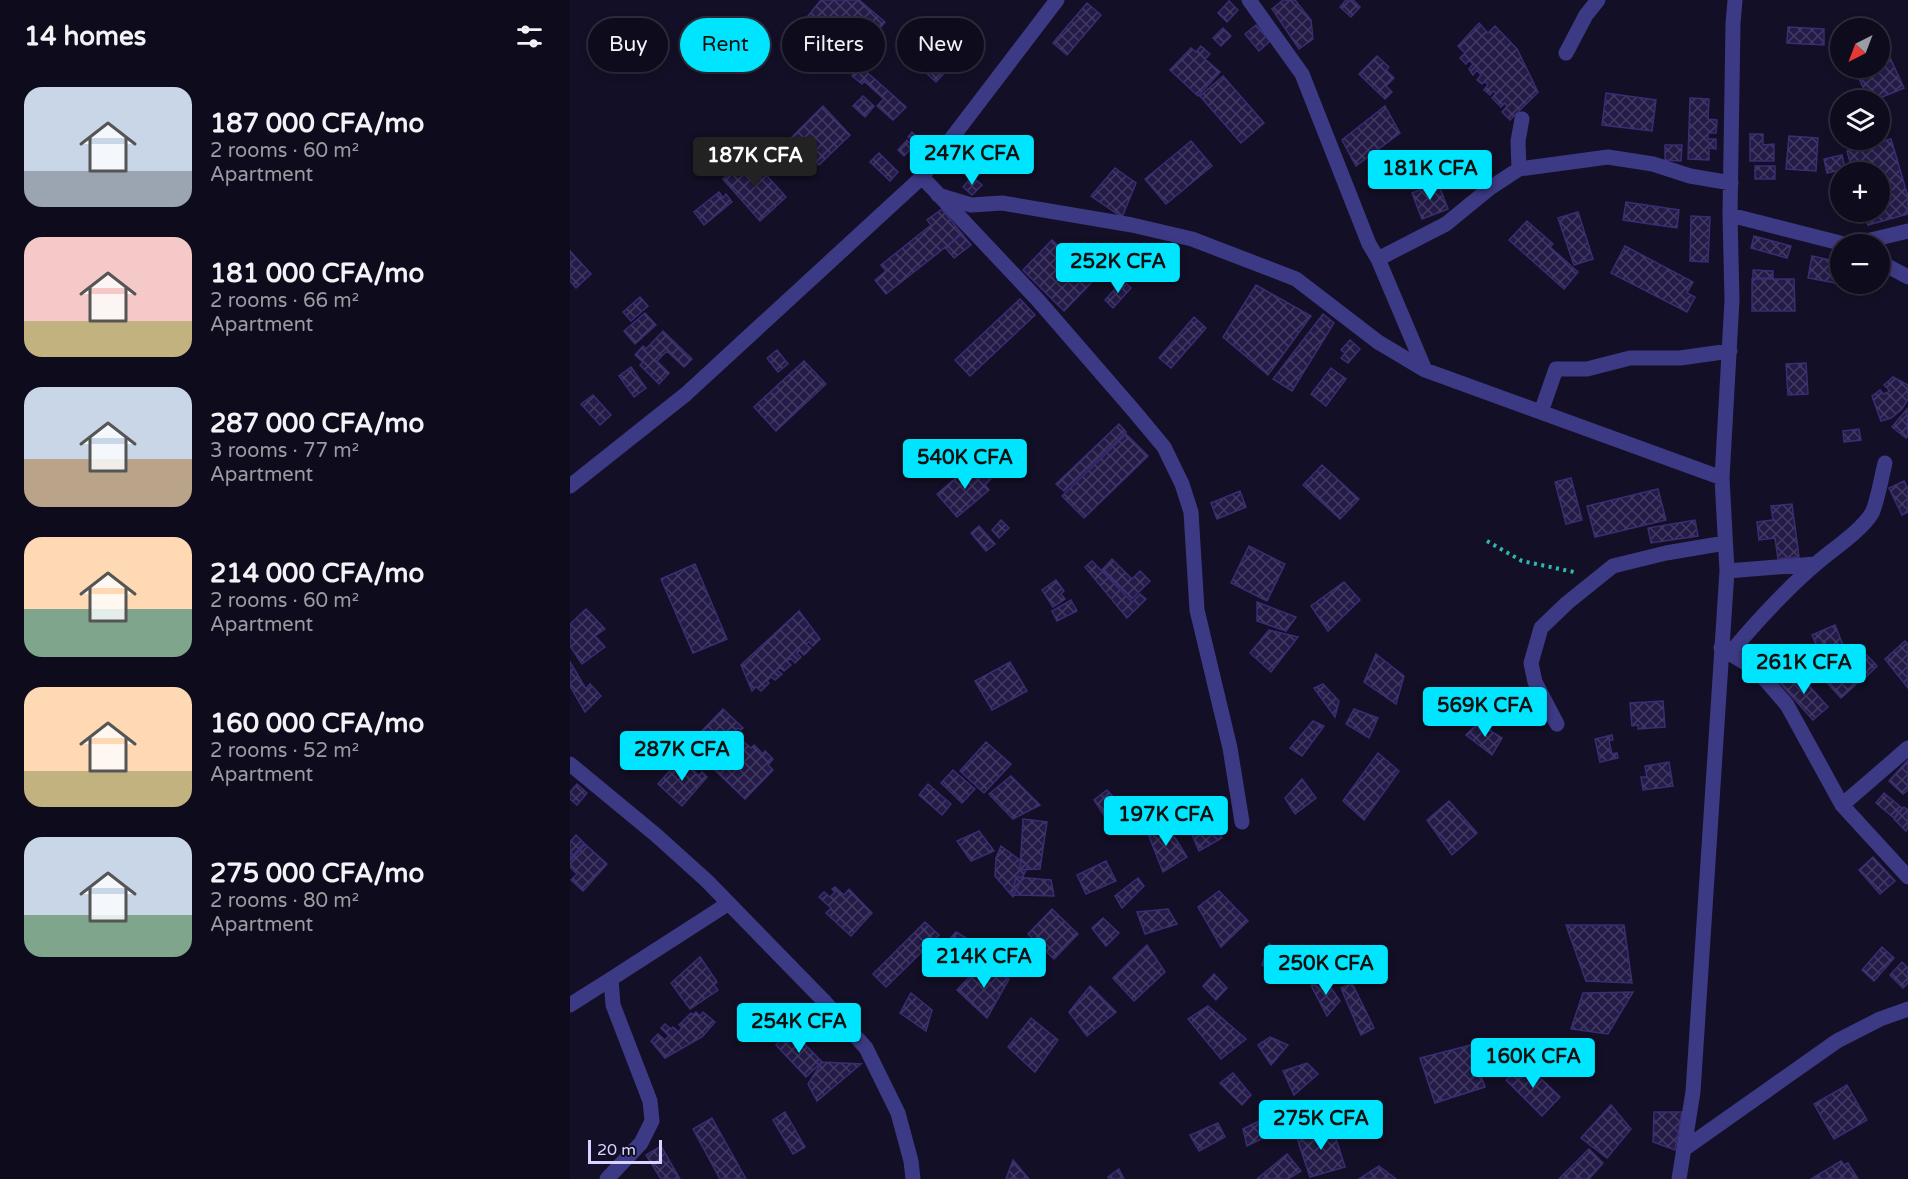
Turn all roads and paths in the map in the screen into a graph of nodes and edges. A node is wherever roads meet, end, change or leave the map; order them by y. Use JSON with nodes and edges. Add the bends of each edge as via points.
{"nodes":[{"id":1,"x":1057,"y":0,"type":"edge"},
{"id":2,"x":1249,"y":0,"type":"edge"},
{"id":3,"x":1598,"y":0,"type":"edge"},
{"id":4,"x":1736,"y":0,"type":"edge"},
{"id":5,"x":1566,"y":52,"type":"dead end"},
{"id":6,"x":1522,"y":119,"type":"dead end"},
{"id":7,"x":1519,"y":169,"type":"junction"},
{"id":8,"x":922,"y":177,"type":"junction"},
{"id":9,"x":1731,"y":183,"type":"junction"},
{"id":10,"x":938,"y":195,"type":"junction"},
{"id":11,"x":1730,"y":215,"type":"junction"},
{"id":12,"x":1908,"y":231,"type":"edge"},
{"id":13,"x":1890,"y":235,"type":"edge"},
{"id":14,"x":1830,"y":240,"type":"edge"},
{"id":15,"x":1378,"y":259,"type":"junction"},
{"id":16,"x":1890,"y":268,"type":"edge"},
{"id":17,"x":1908,"y":278,"type":"edge"},
{"id":18,"x":1730,"y":351,"type":"junction"},
{"id":19,"x":1425,"y":370,"type":"junction"},
{"id":20,"x":1541,"y":412,"type":"junction"},
{"id":21,"x":1885,"y":463,"type":"dead end"},
{"id":22,"x":1722,"y":478,"type":"junction"},
{"id":23,"x":570,"y":486,"type":"edge"},
{"id":24,"x":1486,"y":542,"type":"dead end"},
{"id":25,"x":1725,"y":543,"type":"junction"},
{"id":26,"x":1815,"y":564,"type":"junction"},
{"id":27,"x":1613,"y":566,"type":"junction"},
{"id":28,"x":1727,"y":571,"type":"junction"},
{"id":29,"x":1726,"y":651,"type":"junction"},
{"id":30,"x":1557,"y":724,"type":"dead end"},
{"id":31,"x":1908,"y":748,"type":"edge"},
{"id":32,"x":570,"y":764,"type":"edge"},
{"id":33,"x":1842,"y":805,"type":"junction"},
{"id":34,"x":1242,"y":822,"type":"dead end"},
{"id":35,"x":1908,"y":877,"type":"edge"},
{"id":36,"x":729,"y":903,"type":"junction"},
{"id":37,"x":611,"y":979,"type":"junction"},
{"id":38,"x":570,"y":1005,"type":"edge"},
{"id":39,"x":1908,"y":1009,"type":"edge"},
{"id":40,"x":1684,"y":1149,"type":"junction"},
{"id":41,"x":607,"y":1179,"type":"edge"},
{"id":42,"x":913,"y":1179,"type":"edge"},
{"id":43,"x":1679,"y":1179,"type":"edge"}],
"edges":[{"from":1,"to":8,"type":"street"},
{"from":2,"to":15,"type":"street","via":[[1302,74]]},
{"from":3,"to":5,"type":"street"},
{"from":4,"to":9,"type":"street"},
{"from":6,"to":7,"type":"street"},
{"from":7,"to":9,"type":"street","via":[[1608,157]]},
{"from":7,"to":15,"type":"street","via":[[1446,224]]},
{"from":8,"to":10,"type":"street"},
{"from":8,"to":23,"type":"street","via":[[686,394]]},
{"from":9,"to":11,"type":"street"},
{"from":10,"to":19,"type":"street","via":[[971,205],[1002,203],[1121,223],[1202,243],[1296,279],[1378,342]]},
{"from":10,"to":34,"type":"street","via":[[1037,298],[1127,402],[1164,447],[1182,484],[1191,513],[1197,610],[1230,748]]},
{"from":11,"to":14,"type":"street"},
{"from":11,"to":18,"type":"street"},
{"from":12,"to":13,"type":"street"},
{"from":15,"to":19,"type":"street"},
{"from":16,"to":17,"type":"street"},
{"from":18,"to":20,"type":"street","via":[[1680,358],[1630,358],[1587,369],[1556,369]]},
{"from":18,"to":22,"type":"street"},
{"from":19,"to":20,"type":"street"},
{"from":20,"to":22,"type":"street"},
{"from":21,"to":26,"type":"street","via":[[1872,512]]},
{"from":22,"to":25,"type":"street"},
{"from":24,"to":27,"type":"path","via":[[1522,561],[1572,573]]},
{"from":25,"to":27,"type":"street"},
{"from":25,"to":28,"type":"street"},
{"from":26,"to":28,"type":"street"},
{"from":26,"to":29,"type":"street"},
{"from":27,"to":30,"type":"street","via":[[1541,628],[1530,663],[1535,682]]},
{"from":28,"to":29,"type":"street"},
{"from":29,"to":33,"type":"street","via":[[1757,670],[1787,705]]},
{"from":29,"to":40,"type":"street","via":[[1693,1092]]},
{"from":31,"to":33,"type":"street"},
{"from":32,"to":36,"type":"street","via":[[656,835]]},
{"from":33,"to":35,"type":"street"},
{"from":36,"to":37,"type":"street"},
{"from":36,"to":42,"type":"street","via":[[866,1048],[898,1113]]},
{"from":37,"to":38,"type":"street"},
{"from":37,"to":41,"type":"street","via":[[613,1005],[650,1101],[652,1121],[641,1143]]},
{"from":39,"to":40,"type":"street","via":[[1837,1041]]},
{"from":40,"to":43,"type":"street"}]}
